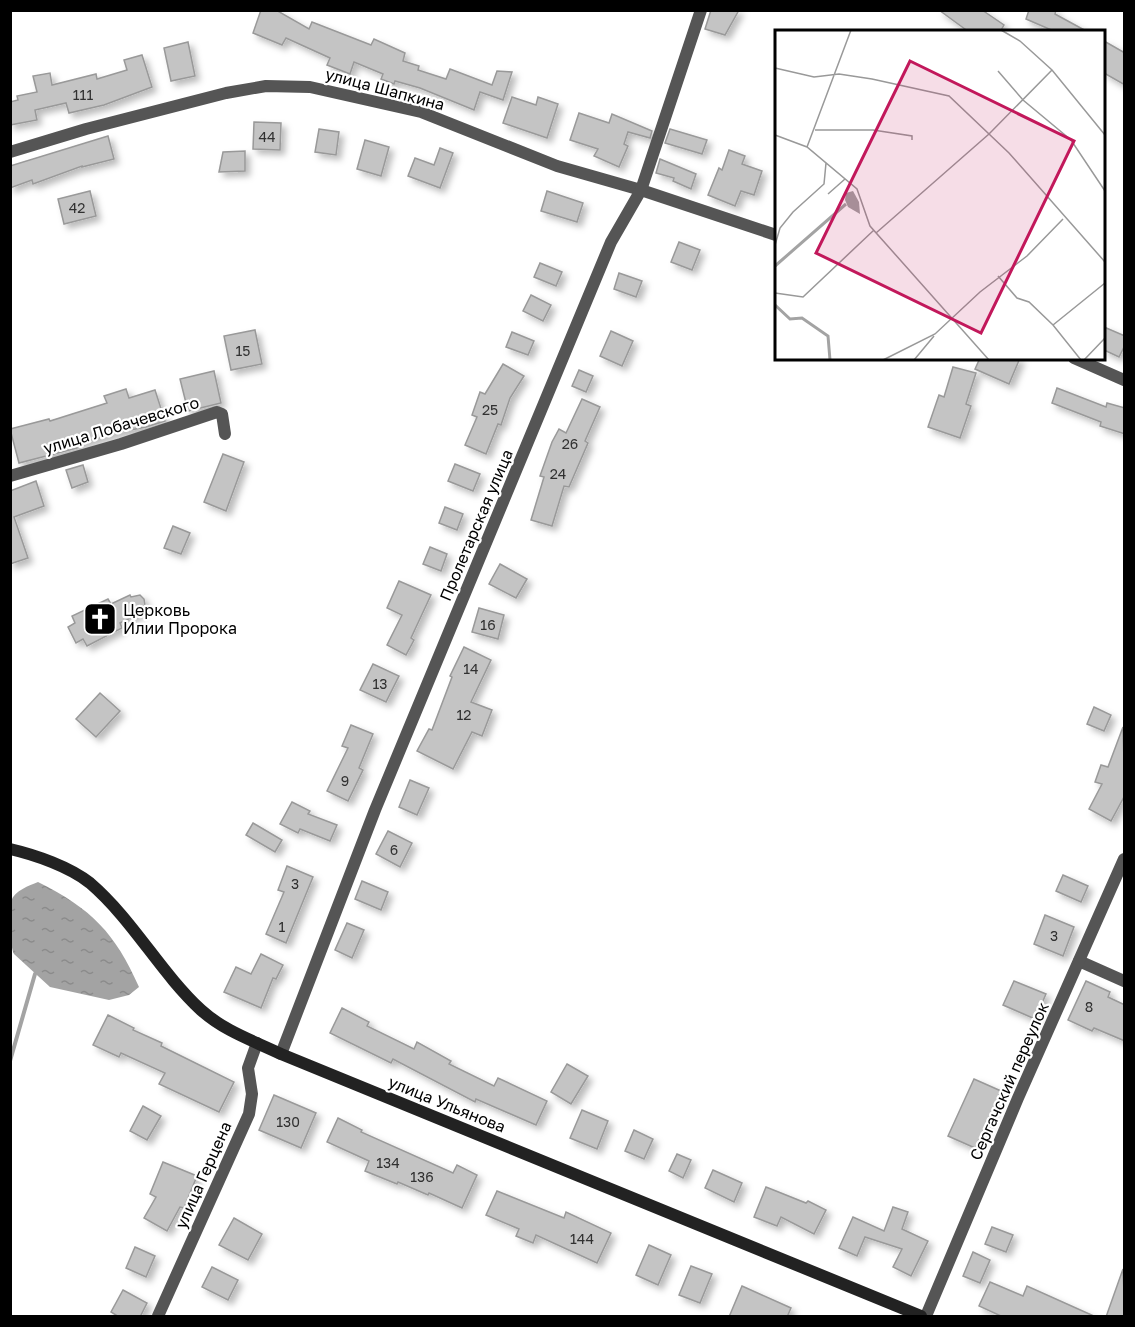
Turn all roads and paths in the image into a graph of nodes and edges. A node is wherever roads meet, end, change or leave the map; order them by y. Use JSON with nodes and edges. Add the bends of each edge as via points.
{"nodes":[{"id":1,"x":701,"y":10,"type":"edge"},
{"id":2,"x":10,"y":152,"type":"edge"},
{"id":3,"x":641,"y":190,"type":"junction"},
{"id":4,"x":775,"y":234,"type":"edge"},
{"id":5,"x":1079,"y":360,"type":"edge"},
{"id":6,"x":1125,"y":380,"type":"edge"},
{"id":7,"x":225,"y":434,"type":"dead end"},
{"id":8,"x":10,"y":476,"type":"edge"},
{"id":9,"x":10,"y":849,"type":"edge"},
{"id":10,"x":1125,"y":859,"type":"edge"},
{"id":11,"x":1079,"y":961,"type":"junction"},
{"id":12,"x":1125,"y":981,"type":"edge"},
{"id":13,"x":257,"y":1043,"type":"junction"},
{"id":14,"x":281,"y":1054,"type":"junction"},
{"id":15,"x":158,"y":1317,"type":"edge"},
{"id":16,"x":921,"y":1317,"type":"edge"},
{"id":17,"x":926,"y":1317,"type":"edge"}],
"edges":[{"from":1,"to":3,"type":"street","name":"Пролетарская улица"},
{"from":2,"to":3,"type":"street","name":"улица Шапкина","via":[[225,93],[266,86],[310,87],[421,112],[557,166]]},
{"from":3,"to":4,"type":"street","name":"улица Шапкина"},
{"from":3,"to":14,"type":"street","name":"Пролетарская улица","via":[[611,242],[375,810]]},
{"from":5,"to":6,"type":"street"},
{"from":7,"to":8,"type":"street","name":"улица Лобачевского","via":[[222,414],[217,412]]},
{"from":9,"to":13,"type":"main road","name":"улица Ульянова","via":[[51,862],[88,882],[202,1011]]},
{"from":10,"to":11,"type":"street","name":"Сергачский переулок"},
{"from":11,"to":12,"type":"street"},
{"from":11,"to":17,"type":"street","name":"Сергачский переулок"},
{"from":13,"to":14,"type":"main road","name":"улица Ульянова"},
{"from":13,"to":15,"type":"street","name":"улица Герцена","via":[[248,1068],[252,1094],[249,1114]]},
{"from":14,"to":16,"type":"main road","name":"улица Ульянова"}]}
